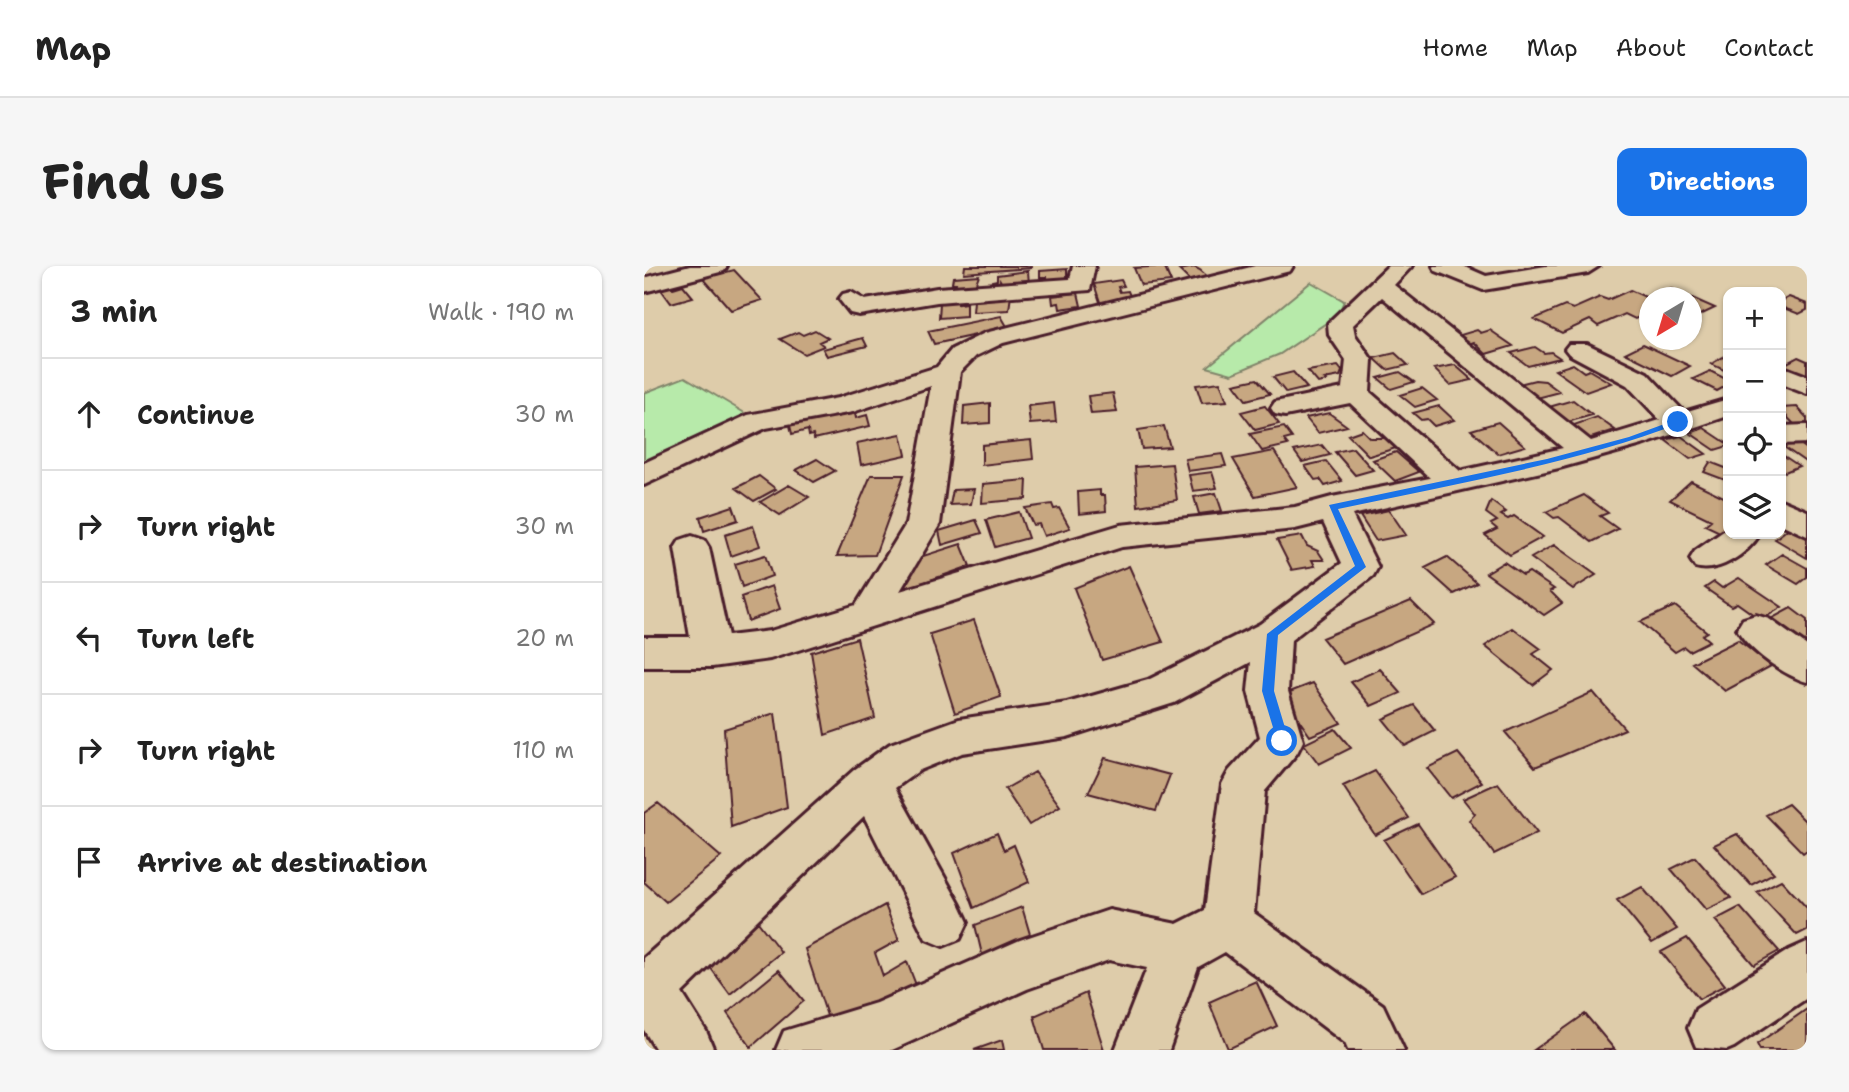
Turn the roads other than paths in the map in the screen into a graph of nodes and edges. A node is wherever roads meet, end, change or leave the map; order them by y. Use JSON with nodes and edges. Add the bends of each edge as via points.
{"nodes":[{"id":1,"x":716,"y":266,"type":"edge"},
{"id":2,"x":1401,"y":266,"type":"edge"},
{"id":3,"x":1444,"y":266,"type":"edge"},
{"id":4,"x":1588,"y":266,"type":"edge"},
{"id":5,"x":1272,"y":268,"type":"edge"},
{"id":6,"x":1083,"y":275,"type":"edge"},
{"id":7,"x":645,"y":285,"type":"edge"},
{"id":8,"x":1379,"y":287,"type":"junction"},
{"id":9,"x":662,"y":307,"type":"dead end"},
{"id":10,"x":858,"y":309,"type":"dead end"},
{"id":11,"x":1097,"y":312,"type":"junction"},
{"id":12,"x":1578,"y":349,"type":"dead end"},
{"id":13,"x":947,"y":372,"type":"junction"},
{"id":14,"x":1786,"y":376,"type":"edge"},
{"id":15,"x":1807,"y":386,"type":"edge"},
{"id":16,"x":1356,"y":394,"type":"junction"},
{"id":17,"x":1807,"y":399,"type":"edge"},
{"id":18,"x":1786,"y":400,"type":"edge"},
{"id":19,"x":1285,"y":408,"type":"dead end"},
{"id":20,"x":1702,"y":414,"type":"edge"},
{"id":21,"x":1723,"y":429,"type":"edge"},
{"id":22,"x":1807,"y":434,"type":"edge"},
{"id":23,"x":1786,"y":435,"type":"edge"},
{"id":24,"x":1584,"y":450,"type":"junction"},
{"id":25,"x":644,"y":475,"type":"edge"},
{"id":26,"x":1451,"y":480,"type":"junction"},
{"id":27,"x":1332,"y":507,"type":"junction"},
{"id":28,"x":1786,"y":513,"type":"edge"},
{"id":29,"x":1807,"y":525,"type":"edge"},
{"id":30,"x":1736,"y":539,"type":"edge"},
{"id":31,"x":692,"y":548,"type":"dead end"},
{"id":32,"x":1707,"y":559,"type":"dead end"},
{"id":33,"x":868,"y":615,"type":"junction"},
{"id":34,"x":1756,"y":629,"type":"dead end"},
{"id":35,"x":1273,"y":634,"type":"junction"},
{"id":36,"x":644,"y":652,"type":"edge"},
{"id":37,"x":712,"y":652,"type":"junction"},
{"id":38,"x":1807,"y":667,"type":"edge"},
{"id":39,"x":869,"y":783,"type":"junction"},
{"id":40,"x":943,"y":922,"type":"dead end"},
{"id":41,"x":1228,"y":924,"type":"junction"},
{"id":42,"x":1179,"y":950,"type":"junction"},
{"id":43,"x":1807,"y":968,"type":"edge"},
{"id":44,"x":646,"y":991,"type":"edge"},
{"id":45,"x":1715,"y":1028,"type":"dead end"},
{"id":46,"x":687,"y":1050,"type":"edge"},
{"id":47,"x":803,"y":1050,"type":"edge"},
{"id":48,"x":1142,"y":1050,"type":"edge"},
{"id":49,"x":1377,"y":1050,"type":"edge"}],
"edges":[{"from":1,"to":7,"type":"street"},
{"from":2,"to":8,"type":"street"},
{"from":3,"to":4,"type":"street","via":[[1483,283]]},
{"from":5,"to":11,"type":"street"},
{"from":6,"to":10,"type":"street"},
{"from":6,"to":11,"type":"street"},
{"from":7,"to":9,"type":"street"},
{"from":8,"to":16,"type":"street","via":[[1340,323],[1342,335],[1359,360]]},
{"from":8,"to":24,"type":"street"},
{"from":11,"to":13,"type":"street","via":[[994,338],[954,359]]},
{"from":12,"to":20,"type":"street"},
{"from":13,"to":25,"type":"street","via":[[843,405],[758,421]]},
{"from":13,"to":33,"type":"street","via":[[923,524]]},
{"from":14,"to":15,"type":"street"},
{"from":16,"to":19,"type":"street"},
{"from":16,"to":26,"type":"street"},
{"from":17,"to":18,"type":"street"},
{"from":20,"to":21,"type":"street"},
{"from":20,"to":24,"type":"street"},
{"from":22,"to":23,"type":"street"},
{"from":24,"to":26,"type":"street"},
{"from":26,"to":27,"type":"street"},
{"from":27,"to":33,"type":"street","via":[[1295,517],[1120,536]]},
{"from":27,"to":35,"type":"street","via":[[1361,567]]},
{"from":28,"to":29,"type":"street"},
{"from":30,"to":32,"type":"street"},
{"from":31,"to":37,"type":"street"},
{"from":33,"to":37,"type":"street","via":[[770,645]]},
{"from":34,"to":38,"type":"street"},
{"from":35,"to":39,"type":"street","via":[[1160,692],[1067,720],[960,736],[905,757]]},
{"from":35,"to":41,"type":"street","via":[[1268,691],[1282,741],[1244,785]]},
{"from":36,"to":37,"type":"street"},
{"from":39,"to":40,"type":"street"},
{"from":39,"to":44,"type":"street"},
{"from":41,"to":42,"type":"street"},
{"from":41,"to":49,"type":"street","via":[[1364,1024]]},
{"from":42,"to":47,"type":"street","via":[[1109,935],[1020,966],[878,1028]]},
{"from":42,"to":48,"type":"street"},
{"from":43,"to":45,"type":"street"},
{"from":44,"to":46,"type":"street"}]}
